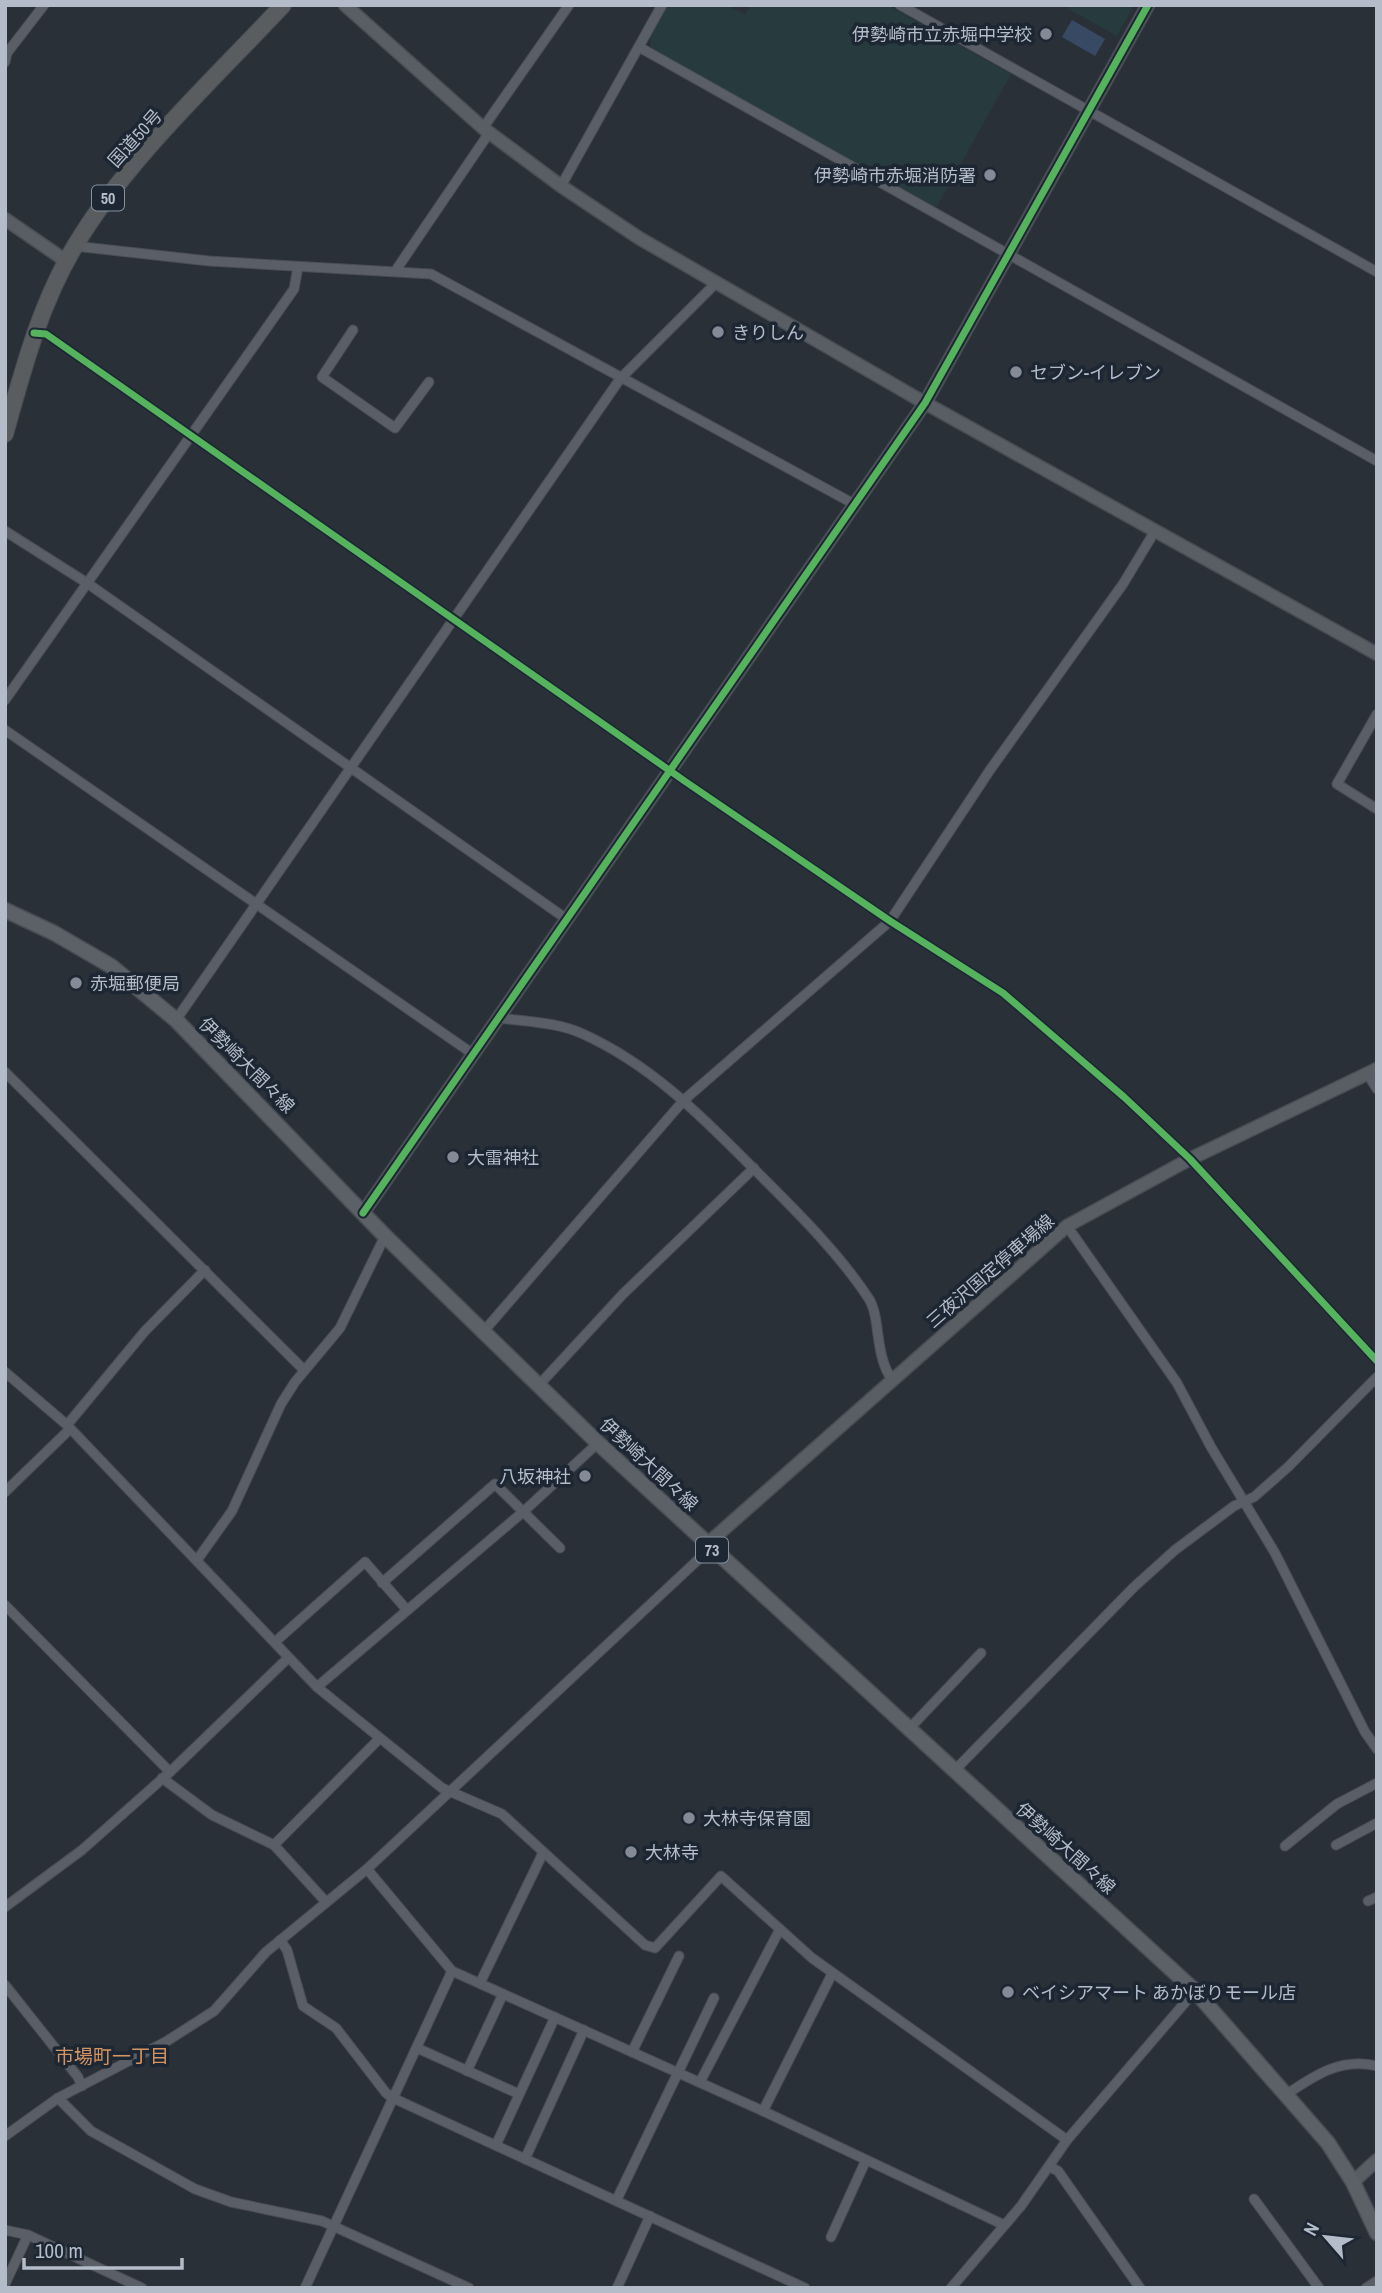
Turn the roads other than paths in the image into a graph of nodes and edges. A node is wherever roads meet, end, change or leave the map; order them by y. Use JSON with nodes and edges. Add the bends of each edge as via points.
{"nodes":[{"id":1,"x":44,"y":5,"type":"edge"},
{"id":2,"x":283,"y":5,"type":"edge"},
{"id":3,"x":345,"y":5,"type":"edge"},
{"id":4,"x":569,"y":5,"type":"edge"},
{"id":5,"x":662,"y":5,"type":"edge"},
{"id":6,"x":900,"y":5,"type":"edge"},
{"id":7,"x":1148,"y":5,"type":"edge"},
{"id":8,"x":639,"y":47,"type":"junction"},
{"id":9,"x":6,"y":56,"type":"edge"},
{"id":10,"x":1089,"y":111,"type":"junction"},
{"id":11,"x":486,"y":130,"type":"junction"},
{"id":12,"x":561,"y":187,"type":"junction"},
{"id":13,"x":5,"y":219,"type":"edge"},
{"id":14,"x":74,"y":246,"type":"junction"},
{"id":15,"x":1009,"y":255,"type":"junction"},
{"id":16,"x":66,"y":261,"type":"junction"},
{"id":17,"x":299,"y":267,"type":"junction"},
{"id":18,"x":396,"y":270,"type":"junction"},
{"id":19,"x":1377,"y":272,"type":"edge"},
{"id":20,"x":716,"y":283,"type":"junction"},
{"id":21,"x":353,"y":330,"type":"dead end"},
{"id":22,"x":34,"y":332,"type":"junction"},
{"id":23,"x":620,"y":379,"type":"junction"},
{"id":24,"x":429,"y":382,"type":"dead end"},
{"id":25,"x":925,"y":403,"type":"junction"},
{"id":26,"x":5,"y":434,"type":"edge"},
{"id":27,"x":190,"y":435,"type":"junction"},
{"id":28,"x":1377,"y":461,"type":"edge"},
{"id":29,"x":854,"y":504,"type":"junction"},
{"id":30,"x":5,"y":531,"type":"edge"},
{"id":31,"x":1155,"y":531,"type":"junction"},
{"id":32,"x":86,"y":583,"type":"junction"},
{"id":33,"x":454,"y":619,"type":"junction"},
{"id":34,"x":1377,"y":654,"type":"edge"},
{"id":35,"x":5,"y":700,"type":"edge"},
{"id":36,"x":1377,"y":714,"type":"edge"},
{"id":37,"x":5,"y":730,"type":"edge"},
{"id":38,"x":349,"y":769,"type":"junction"},
{"id":39,"x":671,"y":771,"type":"junction"},
{"id":40,"x":1377,"y":809,"type":"edge"},
{"id":41,"x":255,"y":903,"type":"junction"},
{"id":42,"x":5,"y":910,"type":"edge"},
{"id":43,"x":568,"y":920,"type":"junction"},
{"id":44,"x":890,"y":921,"type":"junction"},
{"id":45,"x":500,"y":1018,"type":"junction"},
{"id":46,"x":176,"y":1020,"type":"junction"},
{"id":47,"x":473,"y":1054,"type":"junction"},
{"id":48,"x":1372,"y":1071,"type":"edge"},
{"id":49,"x":5,"y":1072,"type":"edge"},
{"id":50,"x":1377,"y":1089,"type":"edge"},
{"id":51,"x":684,"y":1100,"type":"junction"},
{"id":52,"x":1190,"y":1159,"type":"junction"},
{"id":53,"x":754,"y":1168,"type":"junction"},
{"id":54,"x":363,"y":1213,"type":"junction"},
{"id":55,"x":1068,"y":1226,"type":"junction"},
{"id":56,"x":385,"y":1236,"type":"junction"},
{"id":57,"x":205,"y":1270,"type":"junction"},
{"id":58,"x":484,"y":1332,"type":"junction"},
{"id":59,"x":1377,"y":1361,"type":"edge"},
{"id":60,"x":303,"y":1369,"type":"junction"},
{"id":61,"x":5,"y":1372,"type":"edge"},
{"id":62,"x":1377,"y":1377,"type":"edge"},
{"id":63,"x":892,"y":1380,"type":"junction"},
{"id":64,"x":539,"y":1385,"type":"junction"},
{"id":65,"x":69,"y":1427,"type":"junction"},
{"id":66,"x":598,"y":1443,"type":"junction"},
{"id":67,"x":5,"y":1492,"type":"edge"},
{"id":68,"x":1245,"y":1501,"type":"junction"},
{"id":69,"x":523,"y":1512,"type":"junction"},
{"id":70,"x":706,"y":1545,"type":"junction"},
{"id":71,"x":560,"y":1548,"type":"dead end"},
{"id":72,"x":197,"y":1560,"type":"junction"},
{"id":73,"x":382,"y":1583,"type":"junction"},
{"id":74,"x":6,"y":1607,"type":"edge"},
{"id":75,"x":407,"y":1610,"type":"junction"},
{"id":76,"x":275,"y":1642,"type":"junction"},
{"id":77,"x":981,"y":1653,"type":"dead end"},
{"id":78,"x":288,"y":1658,"type":"junction"},
{"id":79,"x":317,"y":1687,"type":"junction"},
{"id":80,"x":908,"y":1730,"type":"junction"},
{"id":81,"x":379,"y":1739,"type":"junction"},
{"id":82,"x":1377,"y":1749,"type":"edge"},
{"id":83,"x":954,"y":1771,"type":"junction"},
{"id":84,"x":166,"y":1775,"type":"junction"},
{"id":85,"x":1377,"y":1783,"type":"edge"},
{"id":86,"x":448,"y":1792,"type":"junction"},
{"id":87,"x":1377,"y":1823,"type":"edge"},
{"id":88,"x":274,"y":1845,"type":"junction"},
{"id":89,"x":1336,"y":1845,"type":"dead end"},
{"id":90,"x":1285,"y":1846,"type":"dead end"},
{"id":91,"x":543,"y":1853,"type":"junction"},
{"id":92,"x":367,"y":1869,"type":"junction"},
{"id":93,"x":326,"y":1902,"type":"junction"},
{"id":94,"x":5,"y":1907,"type":"edge"},
{"id":95,"x":780,"y":1929,"type":"junction"},
{"id":96,"x":280,"y":1940,"type":"junction"},
{"id":97,"x":679,"y":1956,"type":"dead end"},
{"id":98,"x":452,"y":1972,"type":"junction"},
{"id":99,"x":832,"y":1974,"type":"junction"},
{"id":100,"x":480,"y":1983,"type":"junction"},
{"id":101,"x":5,"y":1985,"type":"edge"},
{"id":102,"x":1195,"y":1991,"type":"junction"},
{"id":103,"x":503,"y":1994,"type":"junction"},
{"id":104,"x":714,"y":1998,"type":"dead end"},
{"id":105,"x":555,"y":2017,"type":"junction"},
{"id":106,"x":584,"y":2030,"type":"junction"},
{"id":107,"x":416,"y":2048,"type":"junction"},
{"id":108,"x":632,"y":2052,"type":"junction"},
{"id":109,"x":1377,"y":2066,"type":"edge"},
{"id":110,"x":467,"y":2071,"type":"junction"},
{"id":111,"x":678,"y":2072,"type":"junction"},
{"id":112,"x":700,"y":2082,"type":"junction"},
{"id":113,"x":82,"y":2086,"type":"junction"},
{"id":114,"x":519,"y":2094,"type":"junction"},
{"id":115,"x":1287,"y":2094,"type":"junction"},
{"id":116,"x":58,"y":2098,"type":"junction"},
{"id":117,"x":393,"y":2098,"type":"junction"},
{"id":118,"x":763,"y":2111,"type":"junction"},
{"id":119,"x":5,"y":2136,"type":"edge"},
{"id":120,"x":1067,"y":2140,"type":"junction"},
{"id":121,"x":496,"y":2145,"type":"junction"},
{"id":122,"x":525,"y":2158,"type":"junction"},
{"id":123,"x":866,"y":2160,"type":"junction"},
{"id":124,"x":1377,"y":2160,"type":"edge"},
{"id":125,"x":1050,"y":2167,"type":"junction"},
{"id":126,"x":1353,"y":2182,"type":"junction"},
{"id":127,"x":1254,"y":2199,"type":"dead end"},
{"id":128,"x":616,"y":2201,"type":"junction"},
{"id":129,"x":650,"y":2216,"type":"junction"},
{"id":130,"x":1004,"y":2225,"type":"junction"},
{"id":131,"x":335,"y":2227,"type":"junction"},
{"id":132,"x":1376,"y":2228,"type":"edge"},
{"id":133,"x":5,"y":2230,"type":"edge"},
{"id":134,"x":28,"y":2235,"type":"junction"},
{"id":135,"x":831,"y":2237,"type":"dead end"},
{"id":136,"x":1377,"y":2281,"type":"edge"},
{"id":137,"x":5,"y":2284,"type":"edge"},
{"id":138,"x":142,"y":2288,"type":"edge"},
{"id":139,"x":305,"y":2288,"type":"edge"},
{"id":140,"x":469,"y":2288,"type":"edge"},
{"id":141,"x":617,"y":2288,"type":"edge"},
{"id":142,"x":805,"y":2288,"type":"edge"},
{"id":143,"x":951,"y":2288,"type":"edge"},
{"id":144,"x":1140,"y":2288,"type":"edge"},
{"id":145,"x":1319,"y":2288,"type":"edge"},
{"id":146,"x":1366,"y":2288,"type":"edge"}],
"edges":[{"from":1,"to":9,"type":"street"},
{"from":2,"to":14,"type":"highway","name":"国道50号","number":"50","via":[[150,149]]},
{"from":3,"to":11,"type":"street"},
{"from":4,"to":11,"type":"street"},
{"from":5,"to":8,"type":"street"},
{"from":6,"to":10,"type":"street"},
{"from":7,"to":10,"type":"street"},
{"from":8,"to":12,"type":"street"},
{"from":8,"to":15,"type":"street"},
{"from":10,"to":15,"type":"street"},
{"from":10,"to":19,"type":"street"},
{"from":11,"to":12,"type":"street"},
{"from":11,"to":18,"type":"street"},
{"from":12,"to":20,"type":"street"},
{"from":13,"to":16,"type":"street"},
{"from":14,"to":16,"type":"highway","name":"国道50号","number":"50"},
{"from":14,"to":17,"type":"street"},
{"from":15,"to":25,"type":"street"},
{"from":15,"to":28,"type":"street"},
{"from":16,"to":22,"type":"highway","name":"国道50号","number":"50"},
{"from":17,"to":18,"type":"street"},
{"from":17,"to":27,"type":"street","via":[[294,289]]},
{"from":18,"to":23,"type":"street","via":[[431,274]]},
{"from":20,"to":23,"type":"street"},
{"from":20,"to":25,"type":"street"},
{"from":21,"to":24,"type":"street","via":[[322,377],[395,428]]},
{"from":22,"to":26,"type":"highway","name":"国道50号","number":"50"},
{"from":22,"to":27,"type":"street","via":[[46,334]]},
{"from":23,"to":29,"type":"street"},
{"from":23,"to":33,"type":"street"},
{"from":25,"to":29,"type":"street"},
{"from":25,"to":31,"type":"street"},
{"from":27,"to":32,"type":"street"},
{"from":27,"to":33,"type":"street"},
{"from":29,"to":39,"type":"street"},
{"from":30,"to":32,"type":"street"},
{"from":31,"to":34,"type":"street"},
{"from":31,"to":44,"type":"street","via":[[1124,584]]},
{"from":32,"to":35,"type":"street"},
{"from":32,"to":38,"type":"street"},
{"from":33,"to":38,"type":"street"},
{"from":33,"to":39,"type":"street"},
{"from":36,"to":40,"type":"street","via":[[1337,784]]},
{"from":37,"to":41,"type":"street"},
{"from":38,"to":41,"type":"street"},
{"from":38,"to":43,"type":"street"},
{"from":39,"to":43,"type":"street"},
{"from":39,"to":44,"type":"street"},
{"from":41,"to":46,"type":"street"},
{"from":41,"to":47,"type":"street"},
{"from":42,"to":46,"type":"main road","name":"伊勢崎大間々線","number":"73","via":[[111,966]]},
{"from":43,"to":45,"type":"street"},
{"from":44,"to":51,"type":"street"},
{"from":44,"to":52,"type":"street","via":[[1003,993]]},
{"from":45,"to":47,"type":"street"},
{"from":45,"to":51,"type":"street","via":[[584,1034],[662,1081]]},
{"from":46,"to":54,"type":"main road","name":"伊勢崎大間々線","number":"73"},
{"from":47,"to":54,"type":"street"},
{"from":48,"to":50,"type":"street"},
{"from":48,"to":52,"type":"street","name":"三夜沢国定停車場線"},
{"from":49,"to":57,"type":"street"},
{"from":51,"to":53,"type":"street"},
{"from":51,"to":58,"type":"street"},
{"from":52,"to":55,"type":"street","name":"三夜沢国定停車場線"},
{"from":52,"to":59,"type":"street"},
{"from":53,"to":63,"type":"street","via":[[870,1301],[882,1360]]},
{"from":53,"to":64,"type":"street","via":[[623,1294]]},
{"from":54,"to":56,"type":"main road","name":"伊勢崎大間々線","number":"73"},
{"from":55,"to":63,"type":"street","name":"三夜沢国定停車場線"},
{"from":55,"to":68,"type":"street","via":[[1158,1352]]},
{"from":56,"to":58,"type":"main road","name":"伊勢崎大間々線","number":"73"},
{"from":56,"to":60,"type":"street","via":[[340,1328]]},
{"from":57,"to":60,"type":"street"},
{"from":57,"to":65,"type":"street","via":[[145,1331]]},
{"from":58,"to":64,"type":"main road","name":"伊勢崎大間々線","number":"73"},
{"from":60,"to":72,"type":"street","via":[[281,1404],[232,1511]]},
{"from":61,"to":65,"type":"street"},
{"from":62,"to":68,"type":"street","via":[[1288,1466]]},
{"from":63,"to":70,"type":"street","name":"三夜沢国定停車場線"},
{"from":64,"to":66,"type":"main road","name":"伊勢崎大間々線","number":"73"},
{"from":65,"to":67,"type":"street"},
{"from":65,"to":72,"type":"street"},
{"from":66,"to":69,"type":"street"},
{"from":66,"to":70,"type":"main road","name":"伊勢崎大間々線","number":"73"},
{"from":68,"to":82,"type":"street"},
{"from":68,"to":83,"type":"street","via":[[1165,1558]]},
{"from":69,"to":71,"type":"street"},
{"from":69,"to":73,"type":"street","via":[[495,1484]]},
{"from":69,"to":75,"type":"street"},
{"from":70,"to":80,"type":"main road","name":"伊勢崎大間々線","number":"73"},
{"from":70,"to":86,"type":"street","via":[[706,1551],[682,1575]]},
{"from":72,"to":76,"type":"street"},
{"from":73,"to":75,"type":"street"},
{"from":73,"to":76,"type":"street","via":[[365,1562]]},
{"from":74,"to":84,"type":"street"},
{"from":75,"to":79,"type":"street"},
{"from":76,"to":78,"type":"street"},
{"from":77,"to":80,"type":"street"},
{"from":78,"to":79,"type":"street"},
{"from":78,"to":84,"type":"street"},
{"from":79,"to":81,"type":"street"},
{"from":80,"to":83,"type":"main road","name":"伊勢崎大間々線","number":"73"},
{"from":81,"to":86,"type":"street"},
{"from":81,"to":88,"type":"street"},
{"from":83,"to":102,"type":"main road","name":"伊勢崎大間々線","number":"73"},
{"from":84,"to":88,"type":"street","via":[[212,1815]]},
{"from":84,"to":94,"type":"street","via":[[82,1850]]},
{"from":85,"to":90,"type":"street","via":[[1337,1804]]},
{"from":86,"to":91,"type":"street","via":[[502,1814]]},
{"from":86,"to":92,"type":"street"},
{"from":87,"to":89,"type":"street"},
{"from":88,"to":93,"type":"street"},
{"from":91,"to":95,"type":"street","via":[[652,1949],[721,1876]]},
{"from":91,"to":100,"type":"street"},
{"from":92,"to":93,"type":"street"},
{"from":92,"to":98,"type":"street"},
{"from":93,"to":96,"type":"street"},
{"from":95,"to":99,"type":"street"},
{"from":95,"to":112,"type":"street"},
{"from":96,"to":113,"type":"street","via":[[200,2023]]},
{"from":96,"to":117,"type":"street","via":[[303,2006],[337,2028]]},
{"from":97,"to":108,"type":"street"},
{"from":98,"to":100,"type":"street"},
{"from":98,"to":107,"type":"street"},
{"from":99,"to":118,"type":"street"},
{"from":99,"to":120,"type":"street"},
{"from":100,"to":103,"type":"street"},
{"from":101,"to":113,"type":"street"},
{"from":102,"to":115,"type":"main road","name":"伊勢崎大間々線","number":"73"},
{"from":102,"to":120,"type":"street"},
{"from":103,"to":105,"type":"street"},
{"from":103,"to":110,"type":"street"},
{"from":104,"to":111,"type":"street"},
{"from":105,"to":106,"type":"street"},
{"from":105,"to":114,"type":"street"},
{"from":106,"to":108,"type":"street"},
{"from":106,"to":122,"type":"street"},
{"from":107,"to":110,"type":"street"},
{"from":107,"to":117,"type":"street"},
{"from":108,"to":111,"type":"street"},
{"from":109,"to":115,"type":"street","via":[[1358,2061],[1317,2073]]},
{"from":110,"to":114,"type":"street"},
{"from":111,"to":112,"type":"street"},
{"from":111,"to":128,"type":"street"},
{"from":112,"to":118,"type":"street"},
{"from":113,"to":116,"type":"street"},
{"from":114,"to":121,"type":"street"},
{"from":115,"to":126,"type":"main road","name":"伊勢崎大間々線","number":"73"},
{"from":116,"to":119,"type":"street"},
{"from":116,"to":131,"type":"street","via":[[91,2131],[195,2189]]},
{"from":117,"to":121,"type":"street"},
{"from":117,"to":131,"type":"street"},
{"from":118,"to":123,"type":"street"},
{"from":120,"to":125,"type":"street"},
{"from":121,"to":122,"type":"street"},
{"from":122,"to":128,"type":"street"},
{"from":123,"to":130,"type":"street"},
{"from":123,"to":135,"type":"street"},
{"from":124,"to":126,"type":"street"},
{"from":125,"to":130,"type":"street"},
{"from":125,"to":144,"type":"street","via":[[1058,2171]]},
{"from":126,"to":132,"type":"main road","name":"伊勢崎大間々線","number":"73"},
{"from":127,"to":145,"type":"street"},
{"from":128,"to":129,"type":"street"},
{"from":129,"to":141,"type":"street"},
{"from":129,"to":142,"type":"street"},
{"from":130,"to":143,"type":"street"},
{"from":131,"to":139,"type":"street"},
{"from":131,"to":140,"type":"street"},
{"from":133,"to":134,"type":"street"},
{"from":134,"to":137,"type":"street"},
{"from":134,"to":138,"type":"street"},
{"from":136,"to":146,"type":"street"}]}
